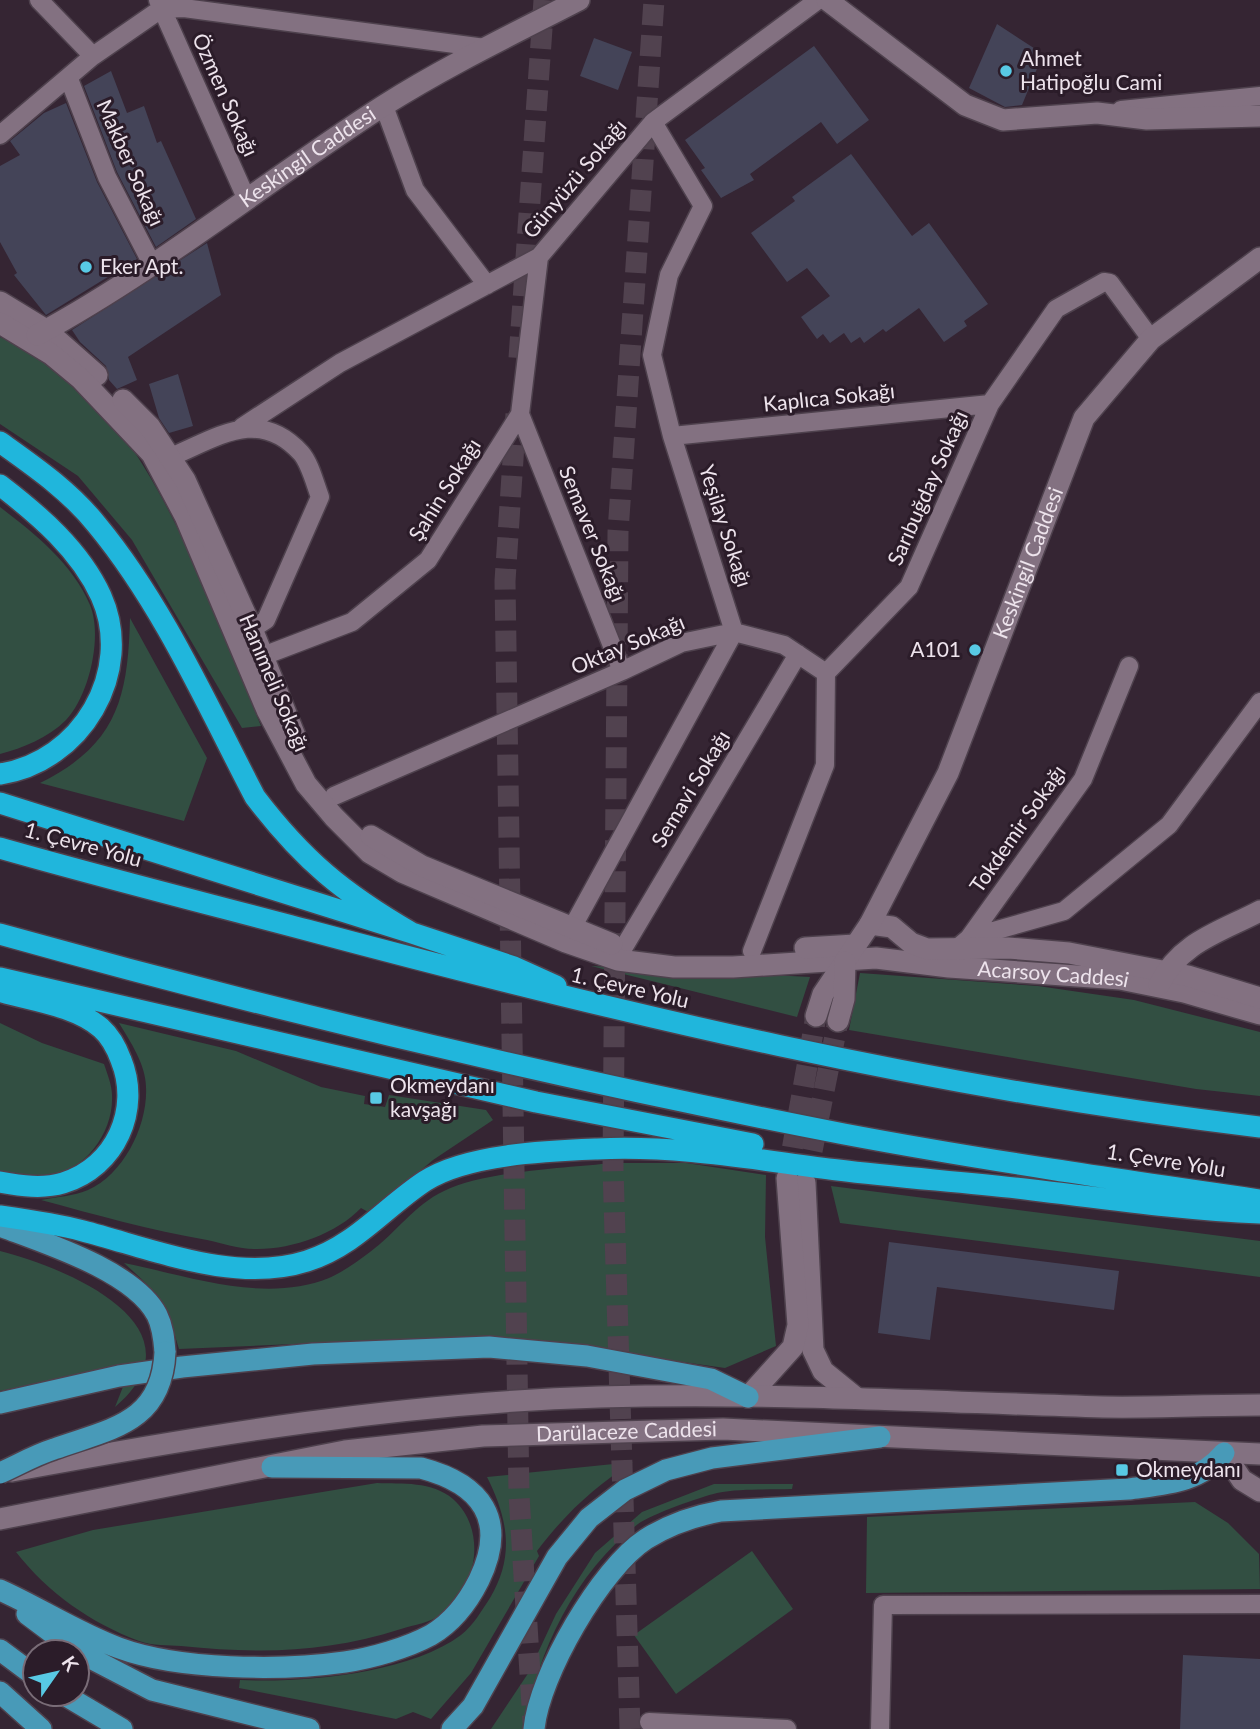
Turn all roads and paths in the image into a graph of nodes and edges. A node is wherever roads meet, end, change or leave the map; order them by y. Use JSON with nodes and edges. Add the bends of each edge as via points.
{"nodes":[{"id":1,"x":39,"y":0,"type":"edge"},
{"id":2,"x":579,"y":0,"type":"edge"},
{"id":3,"x":818,"y":0,"type":"edge"},
{"id":4,"x":827,"y":0,"type":"edge"},
{"id":5,"x":161,"y":3,"type":"edge"},
{"id":6,"x":485,"y":48,"type":"junction"},
{"id":7,"x":93,"y":57,"type":"junction"},
{"id":8,"x":69,"y":79,"type":"junction"},
{"id":9,"x":1260,"y":96,"type":"edge"},
{"id":10,"x":384,"y":106,"type":"junction"},
{"id":11,"x":1097,"y":113,"type":"junction"},
{"id":12,"x":1260,"y":116,"type":"edge"},
{"id":13,"x":653,"y":122,"type":"junction"},
{"id":14,"x":0,"y":135,"type":"edge"},
{"id":15,"x":247,"y":200,"type":"junction"},
{"id":16,"x":539,"y":257,"type":"junction"},
{"id":17,"x":1260,"y":258,"type":"edge"},
{"id":18,"x":153,"y":266,"type":"junction"},
{"id":19,"x":487,"y":285,"type":"junction"},
{"id":20,"x":0,"y":302,"type":"edge"},
{"id":21,"x":0,"y":323,"type":"edge"},
{"id":22,"x":38,"y":335,"type":"junction"},
{"id":23,"x":1151,"y":339,"type":"junction"},
{"id":24,"x":990,"y":404,"type":"junction"},
{"id":25,"x":520,"y":414,"type":"junction"},
{"id":26,"x":242,"y":427,"type":"junction"},
{"id":27,"x":672,"y":436,"type":"junction"},
{"id":28,"x":0,"y":442,"type":"edge"},
{"id":29,"x":165,"y":460,"type":"junction"},
{"id":30,"x":0,"y":485,"type":"edge"},
{"id":31,"x":244,"y":632,"type":"junction"},
{"id":32,"x":734,"y":632,"type":"junction"},
{"id":33,"x":798,"y":654,"type":"junction"},
{"id":34,"x":263,"y":656,"type":"junction"},
{"id":35,"x":1129,"y":666,"type":"dead end"},
{"id":36,"x":622,"y":671,"type":"junction"},
{"id":37,"x":826,"y":673,"type":"junction"},
{"id":38,"x":1260,"y":702,"type":"edge"},
{"id":39,"x":0,"y":774,"type":"edge"},
{"id":40,"x":328,"y":800,"type":"junction"},
{"id":41,"x":0,"y":803,"type":"edge"},
{"id":42,"x":0,"y":848,"type":"edge"},
{"id":43,"x":1260,"y":911,"type":"edge"},
{"id":44,"x":870,"y":924,"type":"junction"},
{"id":45,"x":1260,"y":927,"type":"edge"},
{"id":46,"x":412,"y":933,"type":"junction"},
{"id":47,"x":0,"y":934,"type":"edge"},
{"id":48,"x":569,"y":935,"type":"junction"},
{"id":49,"x":963,"y":944,"type":"junction"},
{"id":50,"x":850,"y":953,"type":"junction"},
{"id":51,"x":621,"y":954,"type":"junction"},
{"id":52,"x":750,"y":958,"type":"junction"},
{"id":53,"x":0,"y":978,"type":"edge"},
{"id":54,"x":1161,"y":980,"type":"junction"},
{"id":55,"x":0,"y":992,"type":"edge"},
{"id":56,"x":1260,"y":998,"type":"edge"},
{"id":57,"x":592,"y":1005,"type":"junction"},
{"id":58,"x":1260,"y":1014,"type":"edge"},
{"id":59,"x":816,"y":1016,"type":"tunnel mouth"},
{"id":60,"x":838,"y":1021,"type":"tunnel mouth"},
{"id":61,"x":1260,"y":1127,"type":"edge"},
{"id":62,"x":886,"y":1172,"type":"junction"},
{"id":63,"x":0,"y":1182,"type":"edge"},
{"id":64,"x":1260,"y":1200,"type":"edge"},
{"id":65,"x":1260,"y":1213,"type":"edge"},
{"id":66,"x":0,"y":1216,"type":"edge"},
{"id":67,"x":0,"y":1226,"type":"edge"},
{"id":68,"x":748,"y":1397,"type":"junction"},
{"id":69,"x":855,"y":1397,"type":"junction"},
{"id":70,"x":0,"y":1403,"type":"edge"},
{"id":71,"x":1260,"y":1405,"type":"edge"},
{"id":72,"x":880,"y":1437,"type":"junction"},
{"id":73,"x":1224,"y":1453,"type":"junction"},
{"id":74,"x":1260,"y":1454,"type":"edge"},
{"id":75,"x":272,"y":1466,"type":"junction"},
{"id":76,"x":0,"y":1474,"type":"edge"},
{"id":77,"x":1260,"y":1491,"type":"edge"},
{"id":78,"x":0,"y":1519,"type":"edge"},
{"id":79,"x":0,"y":1592,"type":"edge"},
{"id":80,"x":1260,"y":1604,"type":"edge"},
{"id":81,"x":0,"y":1650,"type":"edge"},
{"id":82,"x":21,"y":1666,"type":"edge"},
{"id":83,"x":0,"y":1692,"type":"edge"},
{"id":84,"x":87,"y":1708,"type":"edge"},
{"id":85,"x":649,"y":1722,"type":"dead end"},
{"id":86,"x":41,"y":1729,"type":"edge"},
{"id":87,"x":122,"y":1729,"type":"edge"},
{"id":88,"x":309,"y":1729,"type":"edge"},
{"id":89,"x":452,"y":1729,"type":"edge"},
{"id":90,"x":534,"y":1729,"type":"edge"},
{"id":91,"x":787,"y":1729,"type":"edge"},
{"id":92,"x":880,"y":1729,"type":"edge"}],
"edges":[{"from":1,"to":7,"type":"street"},
{"from":2,"to":6,"type":"main road","name":"Keskingil Caddesi"},
{"from":3,"to":13,"type":"street","name":"Günyüzü Sokağı"},
{"from":4,"to":11,"type":"main road","via":[[965,105],[1003,120]]},
{"from":5,"to":6,"type":"street"},
{"from":5,"to":7,"type":"street"},
{"from":5,"to":15,"type":"street","name":"Özmen Sokağı"},
{"from":6,"to":10,"type":"main road","name":"Keskingil Caddesi"},
{"from":7,"to":8,"type":"street"},
{"from":8,"to":14,"type":"street"},
{"from":8,"to":18,"type":"street","name":"Makber Sokağı","via":[[107,177]]},
{"from":9,"to":11,"type":"street"},
{"from":10,"to":15,"type":"main road","name":"Keskingil Caddesi"},
{"from":10,"to":19,"type":"street","via":[[415,190]]},
{"from":11,"to":12,"type":"main road","via":[[1147,119]]},
{"from":13,"to":16,"type":"street","name":"Günyüzü Sokağı"},
{"from":13,"to":27,"type":"street","name":"Yeşilay Sokağı","via":[[702,206],[669,275],[652,355]]},
{"from":15,"to":18,"type":"main road","name":"Keskingil Caddesi"},
{"from":16,"to":19,"type":"street","name":"Günyüzü Sokağı"},
{"from":16,"to":25,"type":"street","name":"Şahin Sokağı"},
{"from":17,"to":23,"type":"main road","name":"Keskingil Caddesi"},
{"from":18,"to":22,"type":"main road","name":"Keskingil Caddesi"},
{"from":19,"to":26,"type":"street","name":"Günyüzü Sokağı","via":[[340,363]]},
{"from":20,"to":22,"type":"main road","name":"Hanımeli Sokağı"},
{"from":21,"to":22,"type":"main road","name":"Hanımeli Sokağı"},
{"from":22,"to":29,"type":"main road","name":"Hanımeli Sokağı","via":[[117,393],[150,427]]},
{"from":23,"to":24,"type":"street","name":"Sarıbuğday Sokağı","via":[[1110,283],[1104,282],[1056,309]]},
{"from":23,"to":44,"type":"main road","name":"Keskingil Caddesi","via":[[1084,418],[948,773]]},
{"from":24,"to":27,"type":"street","name":"Kaplıca Sokağı"},
{"from":24,"to":37,"type":"street","name":"Sarıbuğday Sokağı","via":[[909,587]]},
{"from":25,"to":34,"type":"street","name":"Şahin Sokağı","via":[[428,560],[352,622]]},
{"from":25,"to":36,"type":"street","name":"Semaver Sokağı"},
{"from":26,"to":29,"type":"street","name":"Günyüzü Sokağı"},
{"from":26,"to":31,"type":"street","via":[[274,433],[303,454],[320,497],[266,620]]},
{"from":27,"to":32,"type":"street","name":"Yeşilay Sokağı"},
{"from":28,"to":46,"type":"highway","via":[[55,481],[97,523],[135,576],[256,797],[279,828],[306,859]]},
{"from":29,"to":31,"type":"main road","name":"Hanımeli Sokağı"},
{"from":30,"to":39,"type":"highway","via":[[52,530],[88,572],[109,618],[110,657],[101,697],[67,745],[43,760]]},
{"from":31,"to":34,"type":"main road","name":"Hanımeli Sokağı"},
{"from":31,"to":40,"type":"main road","name":"Hanımeli Sokağı","via":[[288,750],[306,784]]},
{"from":32,"to":33,"type":"street","name":"Oktay Sokağı","via":[[784,645]]},
{"from":32,"to":36,"type":"street","name":"Oktay Sokağı","via":[[681,643]]},
{"from":32,"to":48,"type":"street"},
{"from":33,"to":37,"type":"street","name":"Oktay Sokağı"},
{"from":33,"to":51,"type":"street","name":"Semavi Sokağı"},
{"from":34,"to":40,"type":"main road","name":"Hanımeli Sokağı","via":[[293,733]]},
{"from":35,"to":49,"type":"street","name":"Tokdemir Sokağı","via":[[1083,779]]},
{"from":36,"to":40,"type":"street","name":"Oktay Sokağı"},
{"from":37,"to":52,"type":"street","via":[[825,765]]},
{"from":38,"to":49,"type":"street","via":[[1169,824],[1064,911]]},
{"from":40,"to":48,"type":"main road","name":"Hanımeli Sokağı","via":[[389,848]]},
{"from":41,"to":46,"type":"highway"},
{"from":42,"to":57,"type":"highway","name":"1. Çevre Yolu"},
{"from":43,"to":54,"type":"main road","via":[[1186,949],[1173,959]]},
{"from":44,"to":49,"type":"main road","name":"Acarsoy Caddesi","via":[[892,927],[927,949]]},
{"from":44,"to":50,"type":"main road","name":"Keskingil Caddesi"},
{"from":45,"to":54,"type":"main road"},
{"from":46,"to":57,"type":"highway","via":[[514,967]]},
{"from":47,"to":64,"type":"highway","name":"1. Çevre Yolu","via":[[377,1034],[635,1091],[845,1134]]},
{"from":48,"to":51,"type":"main road","name":"Hanımeli Sokağı"},
{"from":49,"to":54,"type":"main road","name":"Acarsoy Caddesi","via":[[1069,953]]},
{"from":50,"to":52,"type":"main road","name":"Hanımeli Sokağı"},
{"from":50,"to":54,"type":"main road","name":"Acarsoy Caddesi","via":[[949,967]]},
{"from":50,"to":59,"type":"main road","name":"Keskingil Caddesi","via":[[823,994]]},
{"from":50,"to":60,"type":"main road"},
{"from":51,"to":52,"type":"main road","name":"Hanımeli Sokağı"},
{"from":53,"to":62,"type":"highway","via":[[522,1099]]},
{"from":54,"to":56,"type":"main road","name":"Acarsoy Caddesi","via":[[1188,976]]},
{"from":54,"to":58,"type":"main road","name":"Acarsoy Caddesi"},
{"from":55,"to":63,"type":"highway","via":[[72,1012],[104,1031],[128,1078],[130,1108],[121,1134],[89,1171],[64,1183],[38,1187]]},
{"from":57,"to":61,"type":"highway","name":"1. Çevre Yolu","via":[[800,1051],[1020,1092]]},
{"from":62,"to":65,"type":"highway","via":[[1152,1205]]},
{"from":62,"to":66,"type":"highway","via":[[671,1149],[517,1156],[452,1169],[428,1180],[336,1250],[306,1262],[257,1269],[194,1260],[50,1223]]},
{"from":67,"to":76,"type":"main road","bridge":true,"via":[[123,1279],[158,1316],[165,1352],[157,1390],[135,1417]]},
{"from":68,"to":69,"type":"main road","name":"Darülaceze Caddesi"},
{"from":68,"to":69,"type":"main road","via":[[793,1347],[798,1325],[796,1181],[813,1350],[823,1371]]},
{"from":68,"to":70,"type":"main road","via":[[711,1378],[573,1354],[489,1347],[313,1354],[181,1367]]},
{"from":68,"to":76,"type":"main road","name":"Darülaceze Caddesi","via":[[538,1400],[280,1426]]},
{"from":69,"to":71,"type":"main road","name":"Darülaceze Caddesi","via":[[1106,1407]]},
{"from":72,"to":73,"type":"main road","name":"Darülaceze Caddesi"},
{"from":72,"to":75,"type":"main road","name":"Darülaceze Caddesi","via":[[723,1429],[497,1435],[345,1451]]},
{"from":72,"to":89,"type":"main road","via":[[712,1458],[666,1470],[625,1490],[589,1518],[557,1558],[473,1706]]},
{"from":73,"to":74,"type":"main road","name":"Darülaceze Caddesi"},
{"from":73,"to":77,"type":"main road","via":[[1237,1474]]},
{"from":73,"to":90,"type":"main road","via":[[1212,1468],[1194,1478],[1129,1489],[734,1510],[685,1518],[623,1558],[594,1594],[541,1697]]},
{"from":75,"to":78,"type":"main road","name":"Darülaceze Caddesi"},
{"from":75,"to":79,"type":"main road","via":[[421,1468],[461,1484],[480,1501],[490,1522],[493,1548],[470,1600],[430,1635],[347,1662],[295,1667],[146,1657],[89,1636]]},
{"from":79,"to":88,"type":"main road","via":[[75,1650],[152,1690]]},
{"from":80,"to":92,"type":"street","via":[[883,1605]]},
{"from":81,"to":82,"type":"main road"},
{"from":83,"to":86,"type":"main road"},
{"from":84,"to":87,"type":"main road"},
{"from":85,"to":91,"type":"street"}]}
